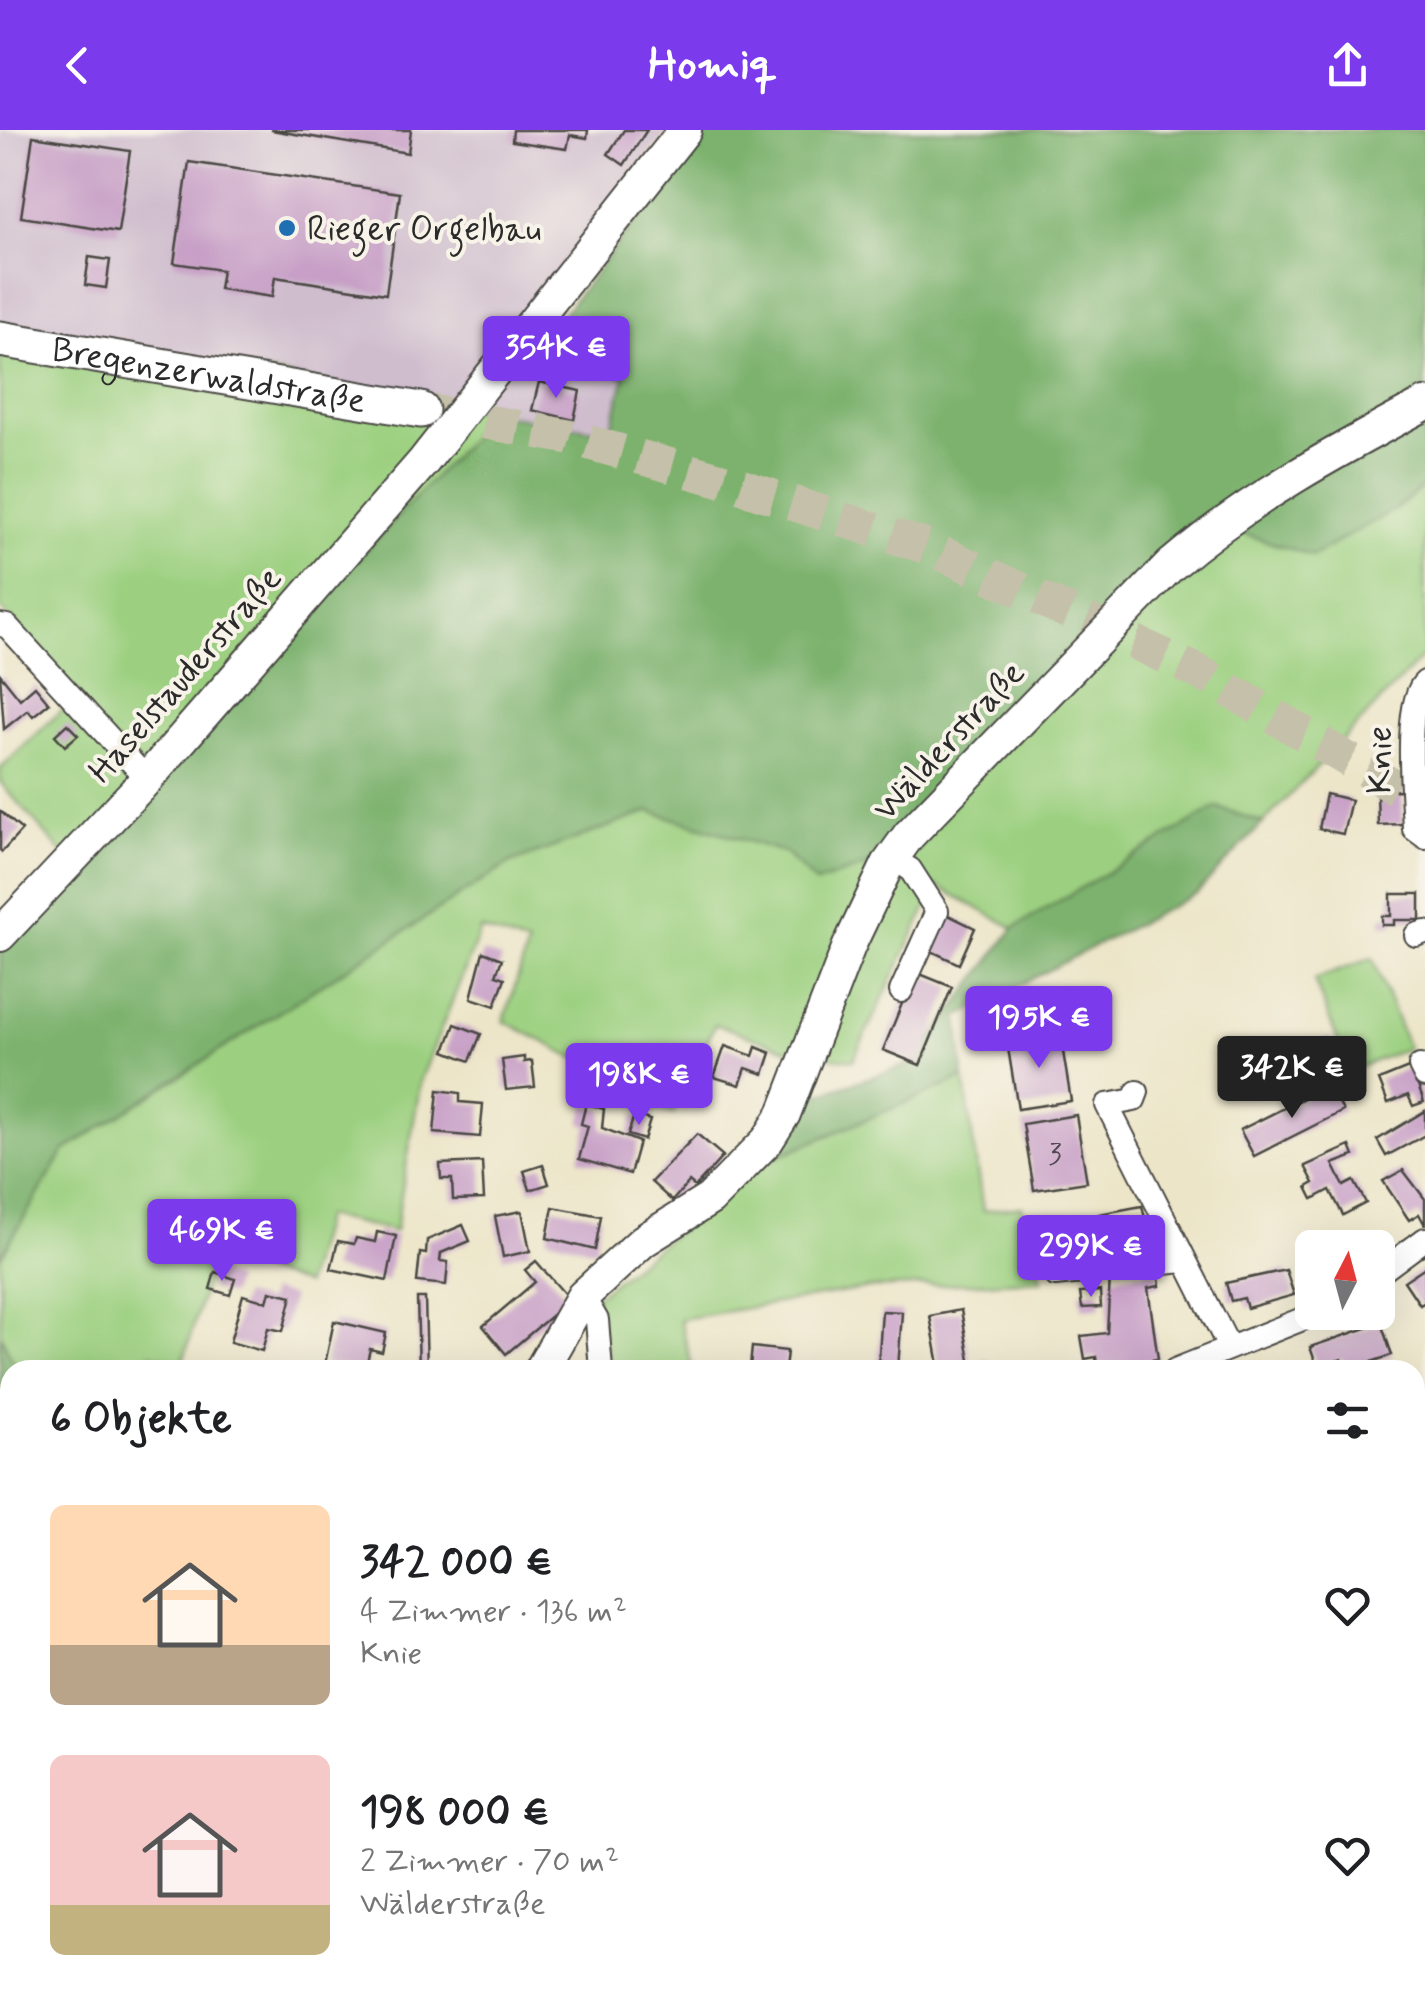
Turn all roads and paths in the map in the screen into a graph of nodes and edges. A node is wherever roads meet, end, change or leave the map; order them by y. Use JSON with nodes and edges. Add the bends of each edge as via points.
{"nodes":[{"id":1,"x":686,"y":130,"type":"edge"},
{"id":2,"x":0,"y":339,"type":"edge"},
{"id":3,"x":1425,"y":404,"type":"edge"},
{"id":4,"x":421,"y":410,"type":"tunnel mouth"},
{"id":5,"x":0,"y":624,"type":"edge"},
{"id":6,"x":1425,"y":682,"type":"edge"},
{"id":7,"x":147,"y":780,"type":"junction"},
{"id":8,"x":1425,"y":837,"type":"edge"},
{"id":9,"x":892,"y":859,"type":"junction"},
{"id":10,"x":0,"y":935,"type":"edge"},
{"id":11,"x":900,"y":991,"type":"dead end"},
{"id":12,"x":1137,"y":1092,"type":"dead end"},
{"id":13,"x":1425,"y":1239,"type":"edge"},
{"id":14,"x":1183,"y":1261,"type":"junction"},
{"id":15,"x":1395,"y":1261,"type":"edge"},
{"id":16,"x":1055,"y":1276,"type":"dead end"},
{"id":17,"x":584,"y":1296,"type":"junction"},
{"id":18,"x":1295,"y":1321,"type":"edge"},
{"id":19,"x":1228,"y":1345,"type":"junction"},
{"id":20,"x":546,"y":1360,"type":"edge"},
{"id":21,"x":600,"y":1360,"type":"edge"},
{"id":22,"x":1196,"y":1360,"type":"edge"}],
"edges":[{"from":1,"to":7,"type":"street","name":"Haselstauderstraße","via":[[424,461]]},
{"from":2,"to":4,"type":"main road","name":"Bregenzerwaldstraße"},
{"from":3,"to":9,"type":"street","name":"Wälderstraße","via":[[1213,529],[930,810]]},
{"from":5,"to":7,"type":"street"},
{"from":6,"to":8,"type":"street","name":"Knie","via":[[1414,697],[1412,772],[1414,829]]},
{"from":7,"to":10,"type":"street","name":"Haselstauderstraße"},
{"from":9,"to":11,"type":"street","via":[[910,869],[937,911]]},
{"from":9,"to":17,"type":"street","name":"Wälderstraße","via":[[767,1141],[710,1199],[643,1242]]},
{"from":12,"to":14,"type":"street","via":[[1134,1100],[1107,1105]]},
{"from":13,"to":15,"type":"street"},
{"from":14,"to":16,"type":"street"},
{"from":14,"to":19,"type":"street"},
{"from":17,"to":20,"type":"street","name":"Wälderstraße"},
{"from":17,"to":21,"type":"street","via":[[597,1320]]},
{"from":18,"to":19,"type":"street"},
{"from":19,"to":22,"type":"street"}]}
